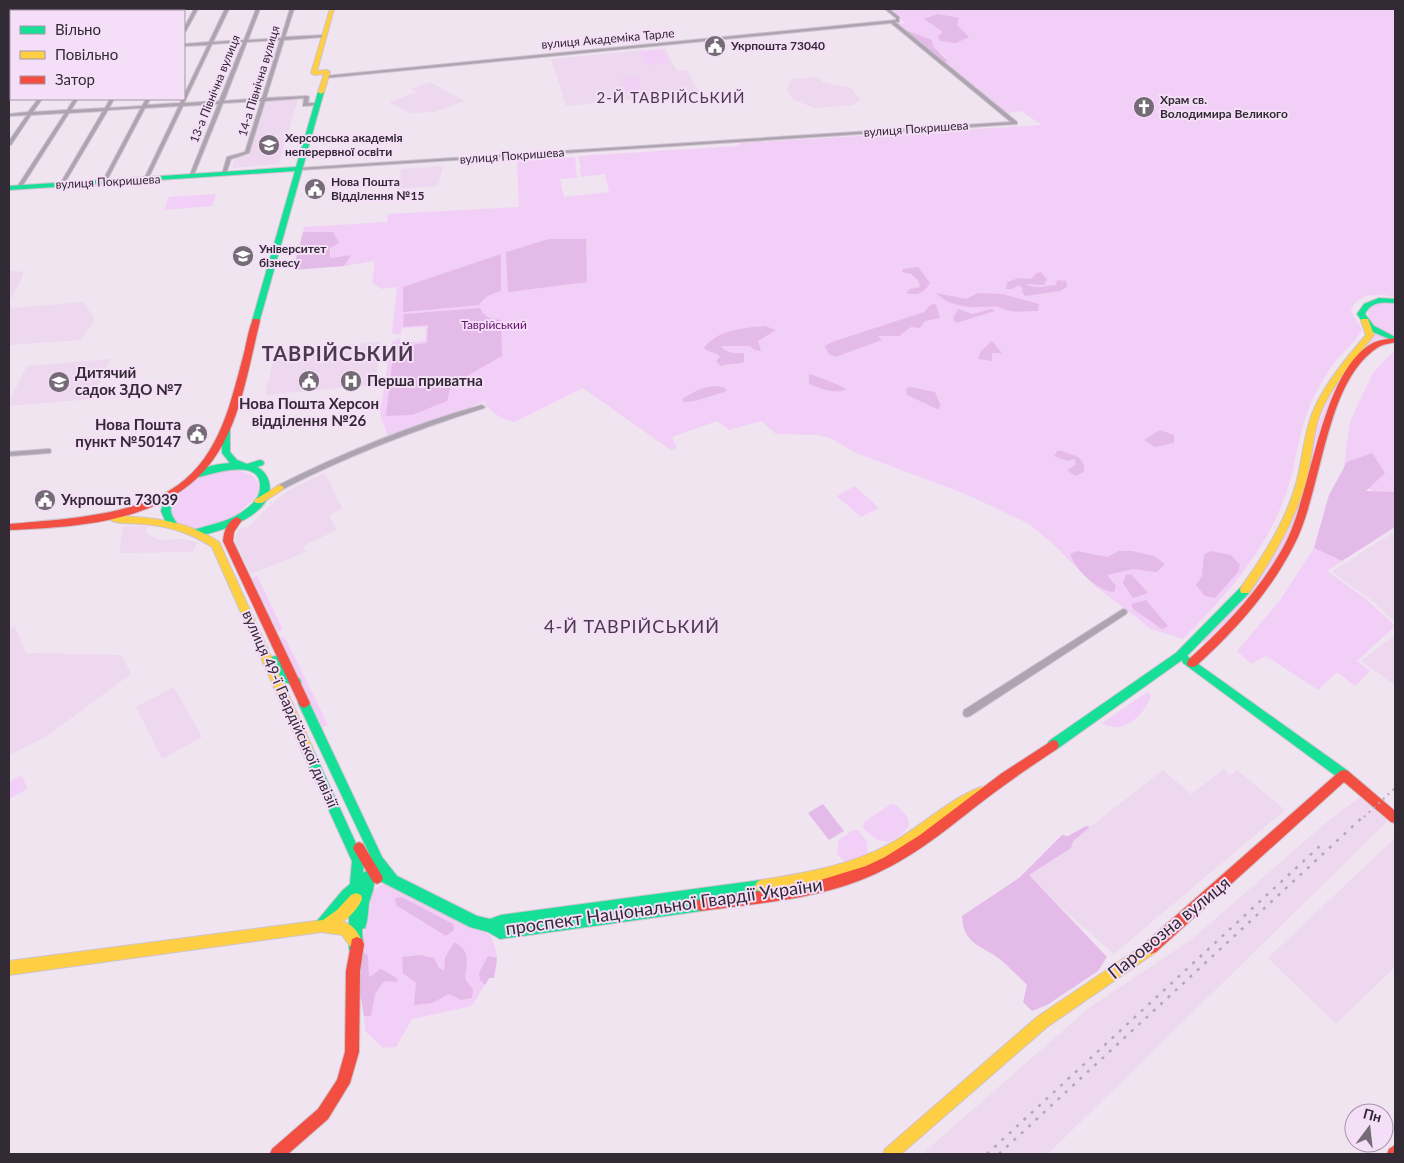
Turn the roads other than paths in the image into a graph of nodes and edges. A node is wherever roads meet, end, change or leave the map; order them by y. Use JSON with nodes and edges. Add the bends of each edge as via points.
{"nodes":[{"id":1,"x":196,"y":9,"type":"edge"},
{"id":2,"x":227,"y":9,"type":"edge"},
{"id":3,"x":258,"y":9,"type":"edge"},
{"id":4,"x":292,"y":9,"type":"edge"},
{"id":5,"x":332,"y":9,"type":"edge"},
{"id":6,"x":887,"y":9,"type":"edge"},
{"id":7,"x":893,"y":23,"type":"junction"},
{"id":8,"x":185,"y":29,"type":"edge"},
{"id":9,"x":324,"y":36,"type":"junction"},
{"id":10,"x":282,"y":39,"type":"junction"},
{"id":11,"x":245,"y":42,"type":"junction"},
{"id":12,"x":211,"y":43,"type":"junction"},
{"id":13,"x":185,"y":45,"type":"edge"},
{"id":14,"x":325,"y":77,"type":"junction"},
{"id":15,"x":39,"y":100,"type":"edge"},
{"id":16,"x":75,"y":100,"type":"edge"},
{"id":17,"x":112,"y":100,"type":"edge"},
{"id":18,"x":148,"y":100,"type":"edge"},
{"id":19,"x":264,"y":100,"type":"junction"},
{"id":20,"x":220,"y":102,"type":"junction"},
{"id":21,"x":318,"y":104,"type":"junction"},
{"id":22,"x":183,"y":105,"type":"junction"},
{"id":23,"x":144,"y":107,"type":"junction"},
{"id":24,"x":107,"y":109,"type":"junction"},
{"id":25,"x":68,"y":111,"type":"junction"},
{"id":26,"x":30,"y":114,"type":"junction"},
{"id":27,"x":9,"y":115,"type":"edge"},
{"id":28,"x":9,"y":144,"type":"edge"},
{"id":29,"x":299,"y":169,"type":"junction"},
{"id":30,"x":224,"y":174,"type":"junction"},
{"id":31,"x":191,"y":177,"type":"junction"},
{"id":32,"x":146,"y":180,"type":"junction"},
{"id":33,"x":104,"y":182,"type":"junction"},
{"id":34,"x":62,"y":184,"type":"junction"},
{"id":35,"x":14,"y":187,"type":"edge"},
{"id":36,"x":1395,"y":301,"type":"edge"},
{"id":37,"x":1364,"y":321,"type":"junction"},
{"id":38,"x":1395,"y":340,"type":"edge"},
{"id":39,"x":482,"y":407,"type":"dead end"},
{"id":40,"x":226,"y":427,"type":"junction"},
{"id":41,"x":48,"y":450,"type":"dead end"},
{"id":42,"x":9,"y":454,"type":"edge"},
{"id":43,"x":244,"y":468,"type":"junction"},
{"id":44,"x":194,"y":476,"type":"junction"},
{"id":45,"x":265,"y":487,"type":"junction"},
{"id":46,"x":280,"y":488,"type":"junction"},
{"id":47,"x":173,"y":493,"type":"junction"},
{"id":48,"x":254,"y":504,"type":"junction"},
{"id":49,"x":92,"y":519,"type":"junction"},
{"id":50,"x":237,"y":520,"type":"junction"},
{"id":51,"x":9,"y":527,"type":"edge"},
{"id":52,"x":178,"y":528,"type":"junction"},
{"id":53,"x":190,"y":532,"type":"junction"},
{"id":54,"x":250,"y":589,"type":"junction"},
{"id":55,"x":1123,"y":612,"type":"dead end"},
{"id":56,"x":258,"y":637,"type":"junction"},
{"id":57,"x":1180,"y":656,"type":"junction"},
{"id":58,"x":1192,"y":663,"type":"junction"},
{"id":59,"x":296,"y":682,"type":"junction"},
{"id":60,"x":967,"y":713,"type":"dead end"},
{"id":61,"x":1344,"y":775,"type":"junction"},
{"id":62,"x":332,"y":804,"type":"junction"},
{"id":63,"x":1395,"y":818,"type":"edge"},
{"id":64,"x":378,"y":861,"type":"junction"},
{"id":65,"x":368,"y":879,"type":"junction"},
{"id":66,"x":402,"y":886,"type":"junction"},
{"id":67,"x":351,"y":897,"type":"junction"},
{"id":68,"x":322,"y":926,"type":"junction"},
{"id":69,"x":356,"y":949,"type":"junction"},
{"id":70,"x":9,"y":968,"type":"edge"},
{"id":71,"x":277,"y":1154,"type":"edge"},
{"id":72,"x":890,"y":1154,"type":"edge"}],
"edges":[{"from":1,"to":8,"type":"street"},
{"from":2,"to":12,"type":"street"},
{"from":3,"to":11,"type":"street","name":"13-а Північна вулиця"},
{"from":4,"to":10,"type":"street","name":"14-а Північна вулиця"},
{"from":5,"to":9,"type":"street"},
{"from":6,"to":7,"type":"street","via":[[898,18]]},
{"from":7,"to":14,"type":"street","name":"вулиця Академіка Тарле"},
{"from":7,"to":29,"type":"street","name":"вулиця Покришева","via":[[1015,123]]},
{"from":9,"to":10,"type":"street"},
{"from":9,"to":14,"type":"street","via":[[314,73],[326,72]]},
{"from":10,"to":11,"type":"street"},
{"from":10,"to":19,"type":"street","name":"14-а Північна вулиця"},
{"from":11,"to":12,"type":"street"},
{"from":11,"to":20,"type":"street","name":"13-а Північна вулиця"},
{"from":12,"to":13,"type":"street"},
{"from":12,"to":22,"type":"street"},
{"from":14,"to":21,"type":"street"},
{"from":15,"to":26,"type":"street"},
{"from":16,"to":25,"type":"street"},
{"from":17,"to":24,"type":"street"},
{"from":18,"to":23,"type":"street"},
{"from":19,"to":20,"type":"street"},
{"from":19,"to":21,"type":"street","via":[[307,97],[305,105]]},
{"from":19,"to":30,"type":"street","name":"14-а Північна вулиця","via":[[246,154],[229,158]]},
{"from":20,"to":22,"type":"street"},
{"from":20,"to":31,"type":"street","name":"13-а Північна вулиця"},
{"from":21,"to":29,"type":"street"},
{"from":22,"to":23,"type":"street"},
{"from":22,"to":32,"type":"street"},
{"from":23,"to":24,"type":"street"},
{"from":23,"to":33,"type":"street"},
{"from":24,"to":25,"type":"street"},
{"from":24,"to":34,"type":"street"},
{"from":25,"to":26,"type":"street"},
{"from":25,"to":35,"type":"street"},
{"from":26,"to":27,"type":"street"},
{"from":26,"to":28,"type":"street"},
{"from":29,"to":30,"type":"street","name":"вулиця Покришева"},
{"from":29,"to":40,"type":"street"},
{"from":30,"to":31,"type":"street","name":"вулиця Покришева"},
{"from":31,"to":32,"type":"street","name":"вулиця Покришева"},
{"from":32,"to":33,"type":"street","name":"вулиця Покришева"},
{"from":33,"to":34,"type":"street","name":"вулиця Покришева"},
{"from":34,"to":35,"type":"street","name":"вулиця Покришева"},
{"from":36,"to":37,"type":"street","via":[[1368,303],[1362,308]]},
{"from":37,"to":38,"type":"street"},
{"from":37,"to":57,"type":"street","name":"проспект Національної Гвардії України","via":[[1370,334],[1345,364],[1319,408],[1295,500],[1276,542],[1241,595]]},
{"from":38,"to":58,"type":"street","via":[[1377,343],[1360,361],[1342,389],[1323,432],[1303,515],[1273,574],[1233,624]]},
{"from":39,"to":46,"type":"street","via":[[387,440]]},
{"from":40,"to":43,"type":"street","via":[[226,453]]},
{"from":40,"to":44,"type":"street","via":[[213,454]]},
{"from":41,"to":42,"type":"street"},
{"from":43,"to":44,"type":"street","via":[[222,466]]},
{"from":43,"to":45,"type":"street","via":[[260,463],[256,467]]},
{"from":44,"to":47,"type":"street"},
{"from":45,"to":46,"type":"street","via":[[270,491]]},
{"from":45,"to":48,"type":"street"},
{"from":46,"to":48,"type":"street"},
{"from":47,"to":49,"type":"street","via":[[139,509]]},
{"from":47,"to":52,"type":"street","via":[[164,508],[165,516]]},
{"from":48,"to":50,"type":"street"},
{"from":49,"to":51,"type":"street"},
{"from":49,"to":52,"type":"street","via":[[132,519]]},
{"from":50,"to":53,"type":"street","via":[[215,530]]},
{"from":50,"to":54,"type":"street","name":"вулиця 49-ї Гвардійської дивізії","via":[[228,541]]},
{"from":52,"to":53,"type":"street"},
{"from":53,"to":56,"type":"street","name":"вулиця 49-ї Гвардійської дивізії","via":[[204,536],[216,546]]},
{"from":54,"to":56,"type":"street","via":[[246,595],[261,630]]},
{"from":54,"to":59,"type":"street","name":"вулиця 49-ї Гвардійської дивізії"},
{"from":55,"to":60,"type":"street"},
{"from":56,"to":59,"type":"street","via":[[267,641],[282,676]]},
{"from":56,"to":62,"type":"street","name":"вулиця 49-ї Гвардійської дивізії"},
{"from":57,"to":58,"type":"street"},
{"from":57,"to":66,"type":"street","name":"проспект Національної Гвардії України","via":[[916,845],[877,868],[844,881],[806,890],[500,932]]},
{"from":58,"to":61,"type":"street"},
{"from":59,"to":64,"type":"street","name":"вулиця 49-ї Гвардійської дивізії"},
{"from":61,"to":63,"type":"street"},
{"from":61,"to":72,"type":"street","name":"Паровозна вулиця","via":[[1170,932],[1042,1022]]},
{"from":62,"to":65,"type":"street","name":"вулиця 49-ї Гвардійської дивізії"},
{"from":62,"to":65,"type":"street","via":[[341,812]]},
{"from":64,"to":65,"type":"street"},
{"from":64,"to":66,"type":"street","via":[[384,871]]},
{"from":65,"to":66,"type":"street"},
{"from":65,"to":67,"type":"street"},
{"from":65,"to":67,"type":"street"},
{"from":65,"to":69,"type":"street"},
{"from":67,"to":68,"type":"street","via":[[342,915]]},
{"from":67,"to":69,"type":"street"},
{"from":68,"to":69,"type":"street","via":[[349,930]]},
{"from":68,"to":70,"type":"street"},
{"from":69,"to":71,"type":"street","via":[[353,1053],[346,1077],[321,1116]]}]}
